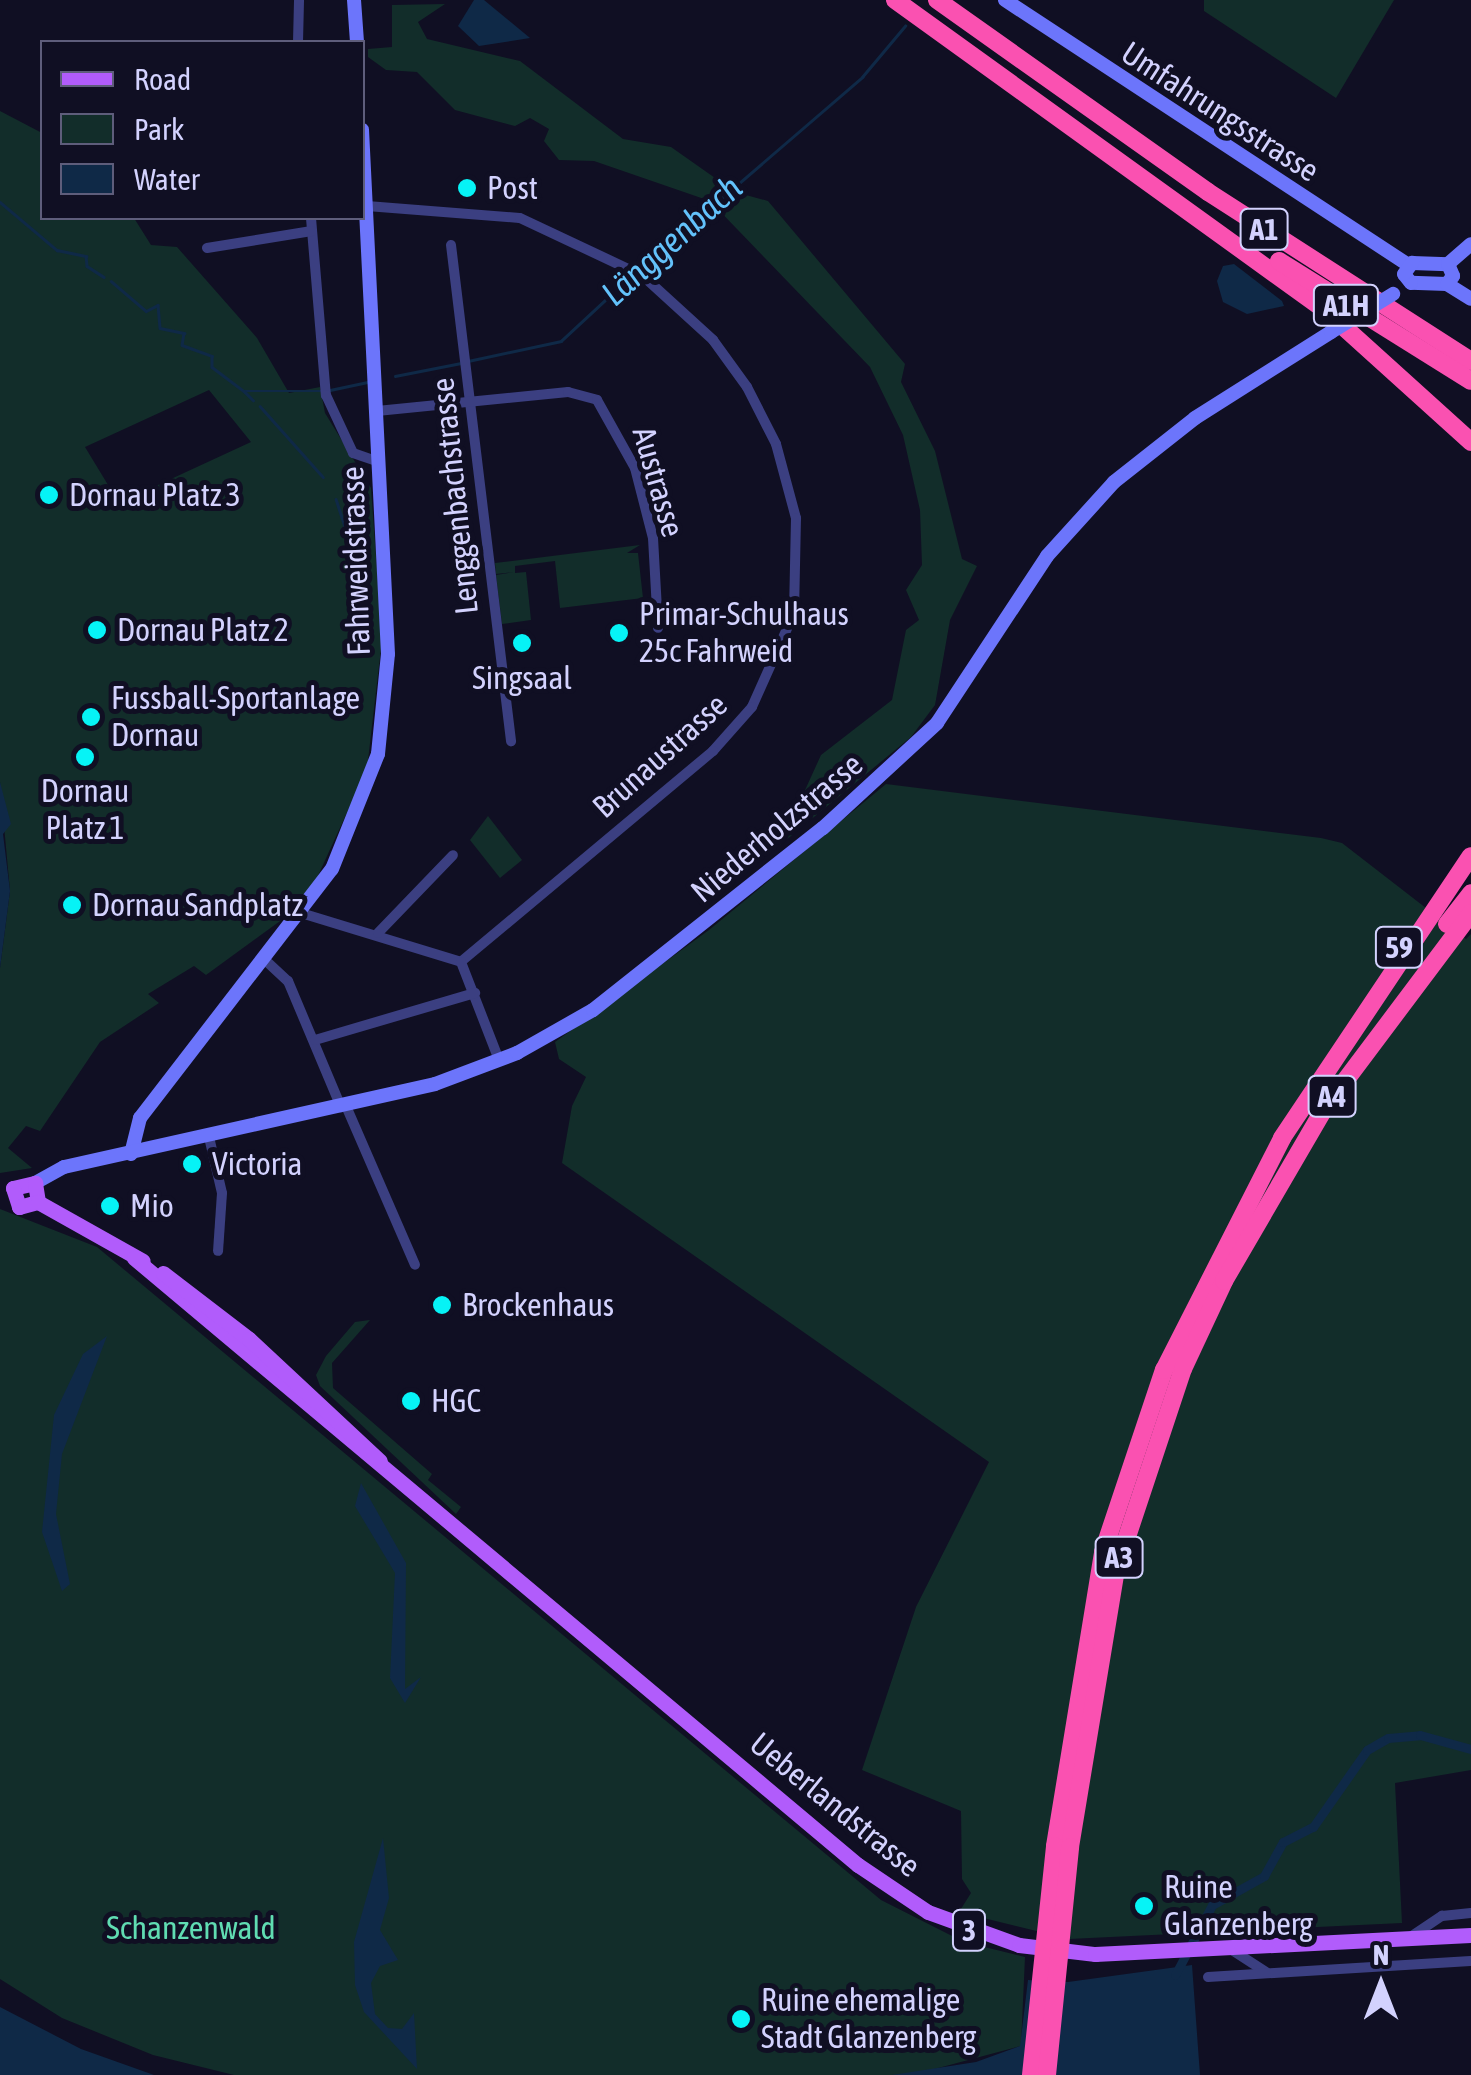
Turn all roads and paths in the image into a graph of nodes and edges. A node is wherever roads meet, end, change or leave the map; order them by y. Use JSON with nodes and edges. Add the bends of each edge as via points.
{"nodes":[{"id":1,"x":299,"y":0,"type":"edge"},
{"id":2,"x":354,"y":0,"type":"edge"},
{"id":3,"x":894,"y":0,"type":"edge"},
{"id":4,"x":937,"y":0,"type":"edge"},
{"id":5,"x":1005,"y":0,"type":"edge"},
{"id":6,"x":298,"y":40,"type":"edge"},
{"id":7,"x":356,"y":40,"type":"edge"},
{"id":8,"x":365,"y":187,"type":"edge"},
{"id":9,"x":366,"y":206,"type":"junction"},
{"id":10,"x":311,"y":220,"type":"edge"},
{"id":11,"x":312,"y":230,"type":"junction"},
{"id":12,"x":1221,"y":231,"type":"junction"},
{"id":13,"x":1471,"y":244,"type":"edge"},
{"id":14,"x":451,"y":245,"type":"dead end"},
{"id":15,"x":207,"y":248,"type":"dead end"},
{"id":16,"x":1409,"y":264,"type":"junction"},
{"id":17,"x":1448,"y":264,"type":"junction"},
{"id":18,"x":1408,"y":282,"type":"junction"},
{"id":19,"x":1447,"y":284,"type":"junction"},
{"id":20,"x":1471,"y":299,"type":"edge"},
{"id":21,"x":1468,"y":355,"type":"edge"},
{"id":22,"x":1471,"y":381,"type":"edge"},
{"id":23,"x":468,"y":402,"type":"junction"},
{"id":24,"x":376,"y":412,"type":"junction"},
{"id":25,"x":1471,"y":442,"type":"edge"},
{"id":26,"x":379,"y":462,"type":"junction"},
{"id":27,"x":658,"y":628,"type":"dead end"},
{"id":28,"x":511,"y":741,"type":"dead end"},
{"id":29,"x":1471,"y":841,"type":"edge"},
{"id":30,"x":453,"y":855,"type":"dead end"},
{"id":31,"x":1471,"y":856,"type":"edge"},
{"id":32,"x":1471,"y":893,"type":"edge"},
{"id":33,"x":302,"y":913,"type":"junction"},
{"id":34,"x":1471,"y":913,"type":"edge"},
{"id":35,"x":378,"y":933,"type":"junction"},
{"id":36,"x":264,"y":960,"type":"junction"},
{"id":37,"x":461,"y":962,"type":"junction"},
{"id":38,"x":475,"y":993,"type":"junction"},
{"id":39,"x":1350,"y":1031,"type":"junction"},
{"id":40,"x":315,"y":1040,"type":"junction"},
{"id":41,"x":500,"y":1060,"type":"junction"},
{"id":42,"x":344,"y":1106,"type":"junction"},
{"id":43,"x":209,"y":1137,"type":"junction"},
{"id":44,"x":131,"y":1154,"type":"junction"},
{"id":45,"x":35,"y":1183,"type":"junction"},
{"id":46,"x":6,"y":1186,"type":"edge"},
{"id":47,"x":38,"y":1202,"type":"junction"},
{"id":48,"x":218,"y":1251,"type":"dead end"},
{"id":49,"x":415,"y":1265,"type":"dead end"},
{"id":50,"x":1224,"y":1281,"type":"junction"},
{"id":51,"x":1063,"y":1847,"type":"junction"},
{"id":52,"x":1471,"y":1913,"type":"edge"},
{"id":53,"x":1471,"y":1935,"type":"edge"},
{"id":54,"x":1408,"y":1939,"type":"junction"},
{"id":55,"x":1231,"y":1949,"type":"junction"},
{"id":56,"x":1471,"y":1960,"type":"edge"},
{"id":57,"x":1266,"y":1972,"type":"junction"},
{"id":58,"x":1208,"y":1977,"type":"dead end"},
{"id":59,"x":1031,"y":2075,"type":"edge"},
{"id":60,"x":1047,"y":2075,"type":"edge"}],
"edges":[{"from":1,"to":6,"type":"street"},
{"from":2,"to":7,"type":"main road"},
{"from":3,"to":12,"type":"highway","number":"A1"},
{"from":4,"to":21,"type":"highway","number":"A1","via":[[1208,192]]},
{"from":5,"to":16,"type":"main road","name":"Umfahrungsstrasse"},
{"from":8,"to":9,"type":"main road","name":"Fahrweidstrasse"},
{"from":9,"to":24,"type":"main road","name":"Fahrweidstrasse"},
{"from":9,"to":37,"type":"street","name":"Brunaustrasse","via":[[520,218],[643,276],[714,340],[762,413],[796,518],[794,613],[770,678],[735,728]]},
{"from":10,"to":11,"type":"street"},
{"from":11,"to":15,"type":"street"},
{"from":11,"to":26,"type":"street","via":[[325,390],[353,454]]},
{"from":12,"to":22,"type":"highway","number":"A1H"},
{"from":12,"to":25,"type":"highway","number":"A1","via":[[1361,338]]},
{"from":13,"to":17,"type":"main road"},
{"from":14,"to":23,"type":"street","name":"Lenggenbachstrasse"},
{"from":16,"to":17,"type":"main road"},
{"from":16,"to":18,"type":"main road"},
{"from":17,"to":19,"type":"main road"},
{"from":18,"to":19,"type":"main road"},
{"from":18,"to":41,"type":"main road","name":"Niederholzstrasse","bridge":true,"via":[[1196,418],[1102,493],[1038,570],[937,722],[882,778],[618,992]]},
{"from":19,"to":20,"type":"main road"},
{"from":23,"to":24,"type":"street","name":"Austrasse"},
{"from":23,"to":27,"type":"street","name":"Austrasse","via":[[568,392],[603,404],[627,446],[648,521]]},
{"from":23,"to":28,"type":"street","name":"Lenggenbachstrasse"},
{"from":24,"to":26,"type":"main road","name":"Fahrweidstrasse"},
{"from":26,"to":33,"type":"main road","name":"Fahrweidstrasse","via":[[388,654],[382,731],[350,835]]},
{"from":29,"to":39,"type":"highway","number":"59"},
{"from":30,"to":35,"type":"street"},
{"from":31,"to":39,"type":"highway","number":"A4"},
{"from":32,"to":50,"type":"highway","number":"A3","via":[[1318,1106]]},
{"from":33,"to":35,"type":"street"},
{"from":33,"to":36,"type":"main road","name":"Fahrweidstrasse"},
{"from":34,"to":50,"type":"highway","number":"A4","via":[[1362,1052]]},
{"from":35,"to":37,"type":"street"},
{"from":36,"to":40,"type":"street","via":[[288,981]]},
{"from":36,"to":44,"type":"main road","name":"Fahrweidstrasse","via":[[140,1118]]},
{"from":37,"to":38,"type":"street"},
{"from":38,"to":40,"type":"street"},
{"from":38,"to":41,"type":"street"},
{"from":39,"to":51,"type":"highway","number":"A3","via":[[1228,1234],[1149,1409],[1103,1552]]},
{"from":40,"to":42,"type":"street"},
{"from":41,"to":42,"type":"main road","name":"Niederholzstrasse"},
{"from":42,"to":43,"type":"main road","name":"Niederholzstrasse"},
{"from":42,"to":49,"type":"street"},
{"from":43,"to":44,"type":"main road","name":"Niederholzstrasse"},
{"from":43,"to":48,"type":"street","via":[[222,1194]]},
{"from":44,"to":45,"type":"main road","name":"Niederholzstrasse","via":[[54,1170]]},
{"from":45,"to":46,"type":"main road"},
{"from":45,"to":47,"type":"main road"},
{"from":46,"to":47,"type":"main road","via":[[18,1207]]},
{"from":47,"to":55,"type":"main road","name":"Ueberlandstrasse","number":"3","via":[[134,1258],[223,1325],[904,1898],[1018,1945]]},
{"from":50,"to":51,"type":"highway","number":"A3","via":[[1168,1406],[1124,1540]]},
{"from":51,"to":59,"type":"highway","number":"A3","bridge":true},
{"from":51,"to":60,"type":"highway","number":"A3","bridge":true},
{"from":52,"to":54,"type":"street","via":[[1450,1914]]},
{"from":53,"to":54,"type":"main road","name":"Ueberlandstrasse","number":"3"},
{"from":54,"to":55,"type":"main road","name":"Ueberlandstrasse","number":"3"},
{"from":55,"to":57,"type":"street"},
{"from":56,"to":57,"type":"street"},
{"from":57,"to":58,"type":"street"}]}
